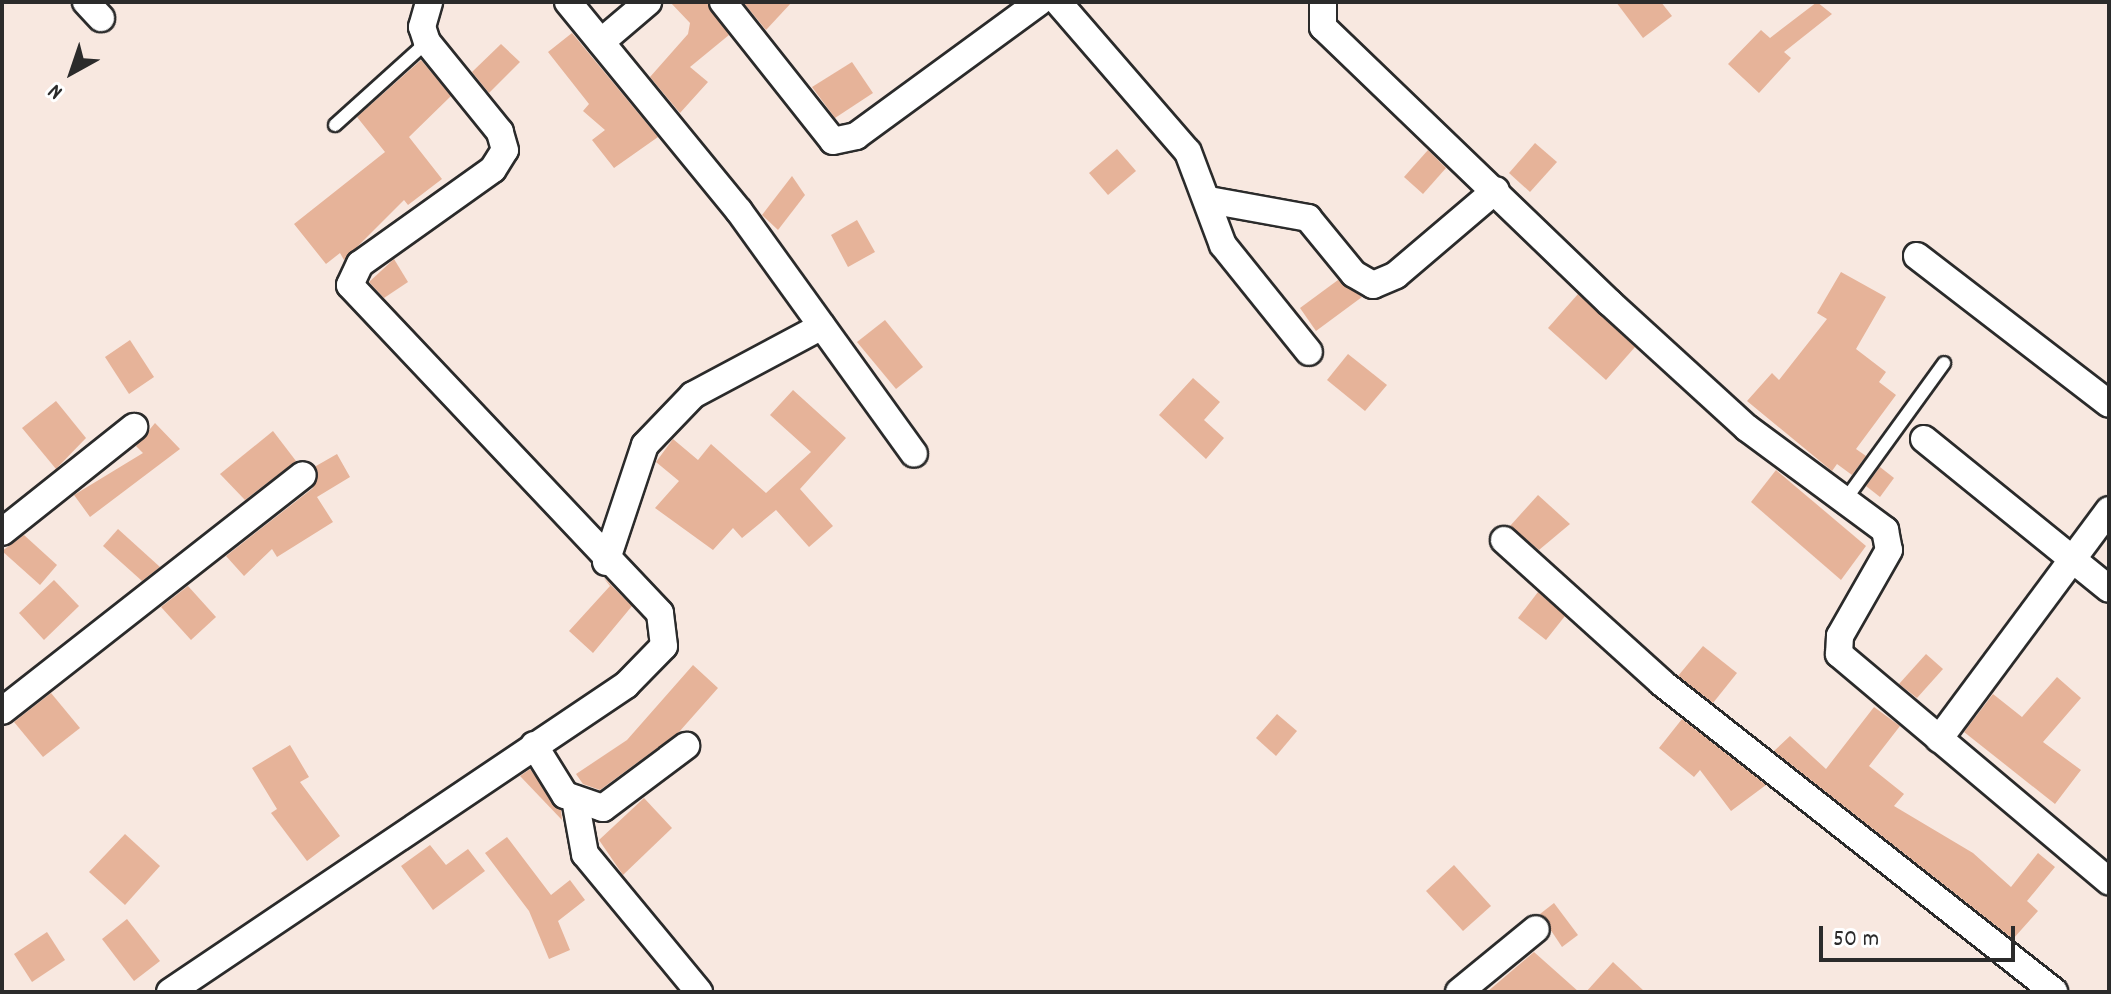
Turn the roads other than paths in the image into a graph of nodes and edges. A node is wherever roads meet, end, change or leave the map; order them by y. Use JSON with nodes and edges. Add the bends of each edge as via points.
{"nodes":[{"id":1,"x":429,"y":2,"type":"edge"},
{"id":2,"x":568,"y":2,"type":"edge"},
{"id":3,"x":648,"y":2,"type":"edge"},
{"id":4,"x":723,"y":2,"type":"edge"},
{"id":5,"x":1039,"y":2,"type":"edge"},
{"id":6,"x":1058,"y":2,"type":"edge"},
{"id":7,"x":1323,"y":2,"type":"edge"},
{"id":8,"x":427,"y":42,"type":"junction"},
{"id":9,"x":601,"y":42,"type":"junction"},
{"id":10,"x":335,"y":125,"type":"dead end"},
{"id":11,"x":1496,"y":190,"type":"junction"},
{"id":12,"x":1209,"y":200,"type":"junction"},
{"id":13,"x":1917,"y":256,"type":"dead end"},
{"id":14,"x":822,"y":326,"type":"junction"},
{"id":15,"x":1309,"y":352,"type":"dead end"},
{"id":16,"x":1944,"y":363,"type":"dead end"},
{"id":17,"x":2109,"y":404,"type":"edge"},
{"id":18,"x":134,"y":427,"type":"dead end"},
{"id":19,"x":1924,"y":439,"type":"dead end"},
{"id":20,"x":914,"y":454,"type":"dead end"},
{"id":21,"x":303,"y":475,"type":"dead end"},
{"id":22,"x":1845,"y":500,"type":"junction"},
{"id":23,"x":2109,"y":510,"type":"edge"},
{"id":24,"x":2,"y":532,"type":"edge"},
{"id":25,"x":1504,"y":540,"type":"dead end"},
{"id":26,"x":606,"y":562,"type":"junction"},
{"id":27,"x":2070,"y":563,"type":"junction"},
{"id":28,"x":2109,"y":589,"type":"edge"},
{"id":29,"x":2,"y":711,"type":"edge"},
{"id":30,"x":1939,"y":739,"type":"junction"},
{"id":31,"x":534,"y":745,"type":"junction"},
{"id":32,"x":686,"y":746,"type":"dead end"},
{"id":33,"x":575,"y":799,"type":"junction"},
{"id":34,"x":2109,"y":881,"type":"edge"},
{"id":35,"x":1536,"y":929,"type":"dead end"},
{"id":36,"x":170,"y":992,"type":"edge"},
{"id":37,"x":699,"y":992,"type":"edge"},
{"id":38,"x":1459,"y":992,"type":"edge"},
{"id":39,"x":2054,"y":992,"type":"edge"}],
"edges":[{"from":1,"to":8,"type":"street","via":[[422,27]]},
{"from":2,"to":9,"type":"street"},
{"from":3,"to":9,"type":"street"},
{"from":4,"to":5,"type":"street","via":[[833,141],[856,136]]},
{"from":6,"to":12,"type":"street","via":[[1188,152]]},
{"from":7,"to":11,"type":"street","via":[[1323,27]]},
{"from":8,"to":10,"type":"lane"},
{"from":8,"to":26,"type":"street","via":[[500,132],[505,150],[493,169],[360,264],[350,285]]},
{"from":9,"to":14,"type":"street"},
{"from":11,"to":12,"type":"street","via":[[1396,275],[1373,285],[1354,274],[1308,218]]},
{"from":11,"to":22,"type":"street","via":[[1747,428]]},
{"from":12,"to":15,"type":"street","via":[[1223,245]]},
{"from":13,"to":17,"type":"street"},
{"from":14,"to":20,"type":"street"},
{"from":14,"to":26,"type":"street","via":[[693,395],[645,445]]},
{"from":16,"to":22,"type":"lane"},
{"from":18,"to":24,"type":"street"},
{"from":19,"to":27,"type":"street"},
{"from":21,"to":29,"type":"street"},
{"from":22,"to":30,"type":"street","via":[[1885,530],[1889,550],[1840,636],[1839,654]]},
{"from":23,"to":27,"type":"street"},
{"from":25,"to":39,"type":"street","via":[[1662,683]]},
{"from":26,"to":31,"type":"street","via":[[660,613],[664,646],[626,685]]},
{"from":27,"to":28,"type":"street"},
{"from":27,"to":30,"type":"street"},
{"from":30,"to":34,"type":"street"},
{"from":31,"to":33,"type":"street","via":[[565,795]]},
{"from":31,"to":36,"type":"street"},
{"from":32,"to":33,"type":"street","via":[[603,808]]},
{"from":33,"to":37,"type":"street","via":[[585,854]]},
{"from":35,"to":38,"type":"street"}]}
